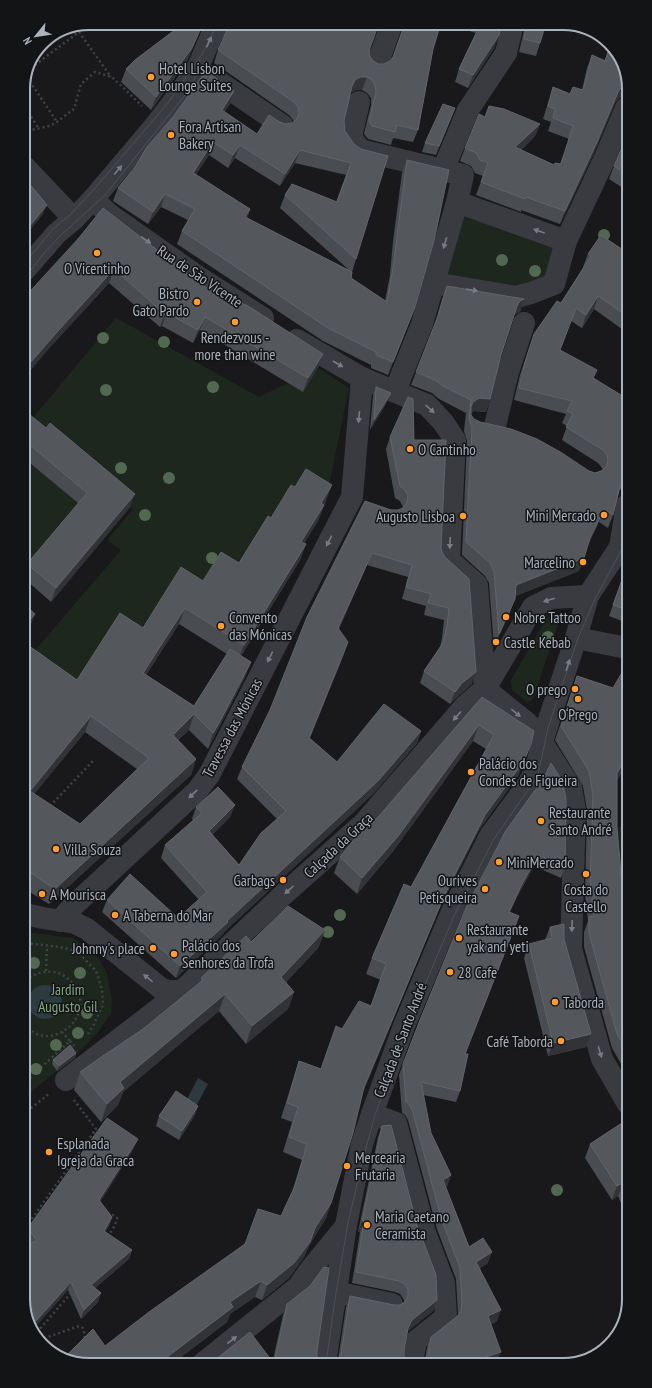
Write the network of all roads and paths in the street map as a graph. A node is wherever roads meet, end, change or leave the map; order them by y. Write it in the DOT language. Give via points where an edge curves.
graph roads {
  1 [pos="215,30"];
  2 [pos="390,30"];
  3 [pos="511,30"];
  4 [pos="35,65"];
  5 [pos="377,65"];
  6 [pos="198,67"];
  7 [pos="112,77"];
  8 [pos="30,82"];
  9 [pos="359,102"];
  10 [pos="143,106"];
  11 [pos="30,115"];
  12 [pos="622,117"];
  13 [pos="57,122"];
  14 [pos="282,125"];
  15 [pos="39,129"];
  16 [pos="30,131"];
  17 [pos="443,170"];
  18 [pos="30,172"];
  19 [pos="93,199"];
  20 [pos="456,202"];
  21 [pos="74,219"];
  22 [pos="566,241"];
  23 [pos="30,264"];
  24 [pos="434,283"];
  25 [pos="528,307"];
  26 [pos="362,378"];
  27 [pos="395,391"];
  28 [pos="494,426"];
  29 [pos="622,545"];
  30 [pos="588,596"];
  31 [pos="576,638"];
  32 [pos="622,647"];
  33 [pos="485,689"];
  34 [pos="542,741"];
  35 [pos="93,761"];
  36 [pos="45,811"];
  37 [pos="30,915"];
  38 [pos="60,921"];
  39 [pos="30,943"];
  40 [pos="47,945"];
  41 [pos="46,971"];
  42 [pos="30,978"];
  43 [pos="182,991"];
  44 [pos="30,1029"];
  45 [pos="62,1032"];
  46 [pos="85,1038"];
  47 [pos="30,1077"];
  48 [pos="62,1089"];
  49 [pos="622,1094"];
  50 [pos="30,1109"];
  51 [pos="372,1114"];
  52 [pos="106,1216"];
  53 [pos="30,1221"];
  54 [pos="346,1225"];
  55 [pos="108,1238"];
  56 [pos="72,1292"];
  57 [pos="335,1292"];
  58 [pos="392,1304"];
  59 [pos="39,1330"];
  60 [pos="45,1338"];
  61 [pos="82,1342"];
  62 [pos="209,1358"];
  63 [pos="326,1358"];
  64 [pos="413,1358"];
  6 -- 1 [label="street, one-way"];
  2 -- 5 [label="street"];
  3 -- 17 [label="street" via="506,53 468,110"];
  4 -- 7 [label="path" via="79,32"];
  6 -- 14 [label="street"];
  19 -- 6 [label="street, one-way" via="158,122"];
  7 -- 10 [label="path"];
  7 -- 13 [label="path" via="96,72 81,84 74,109"];
  8 -- 13 [label="path"];
  9 -- 17 [label="street" via="351,137 360,150"];
  11 -- 15 [label="path"];
  12 -- 22 [label="street"];
  13 -- 15 [label="path"];
  15 -- 16 [label="path"];
  17 -- 20 [label="street" via="463,175"];
  18 -- 21 [label="street"];
  19 -- 21 [label="street"];
  19 -- 26 [label="street, Rua de São Vicente, one-way" via="110,215 200,278"];
  22 -- 20 [label="street, one-way"];
  20 -- 24 [label="street, one-way"];
  21 -- 23 [label="street" via="57,233"];
  22 -- 25 [label="street" via="554,284"];
  24 -- 25 [label="street, one-way" via="516,297"];
  24 -- 27 [label="street" via="422,324"];
  25 -- 28 [label="street"];
  26 -- 27 [label="street, Rua de São Vicente"];
  26 -- 38 [label="street, Travessa das Mónicas, one-way" via="362,500 209,775 197,791"];
  27 -- 33 [label="street, Rua de São Vicente, one-way" via="426,405 443,422 455,440 449,560 477,585"];
  29 -- 30 [label="street, Calçada de Santo André"];
  30 -- 31 [label="street, Calçada de Santo André"];
  30 -- 33 [label="street, Calçada da Graça, one-way" via="551,598 533,607"];
  31 -- 32 [label="street"];
  34 -- 31 [label="street, Calçada de Santo André, one-way"];
  33 -- 34 [label="street, one-way" via="526,722"];
  33 -- 43 [label="street, Calçada da Graça, one-way" via="466,705 364,823 283,895"];
  34 -- 49 [label="street, one-way" via="571,788 575,810 571,949 602,1059"];
  34 -- 51 [label="street, Calçada de Santo André" via="534,775 490,836 451,914 404,1026"];
  35 -- 36 [label="path"];
  37 -- 38 [label="street"];
  43 -- 38 [label="street, one-way" via="163,990 87,929 75,923"];
  39 -- 40 [label="path"];
  40 -- 41 [label="path"];
  40 -- 46 [label="path" via="77,952 96,971 102,990 103,1005"];
  41 -- 42 [label="path" via="36,973"];
  41 -- 45 [label="path" via="67,977 79,995 77,1017 71,1026"];
  43 -- 48 [label="street, Calçada da Graça"];
  44 -- 45 [label="path" via="45,1036"];
  45 -- 47 [label="path" via="70,1041"];
  48 -- 50 [label="path"];
  48 -- 53 [label="path" via="96,1129"];
  51 -- 54 [label="street, Calçada de Santo André" via="362,1144"];
  51 -- 64 [label="street" via="396,1123 425,1233 444,1283 446,1317 416,1341"];
  52 -- 55 [label="path" via="113,1215 117,1218"];
  54 -- 57 [label="street, Calçada de Santo André"];
  62 -- 54 [label="street, one-way" via="298,1287"];
  56 -- 59 [label="path"];
  57 -- 58 [label="street"];
  57 -- 63 [label="street, Calçada de Santo André"];
  60 -- 61 [label="path" via="79,1326 83,1328 85,1336"];
}
